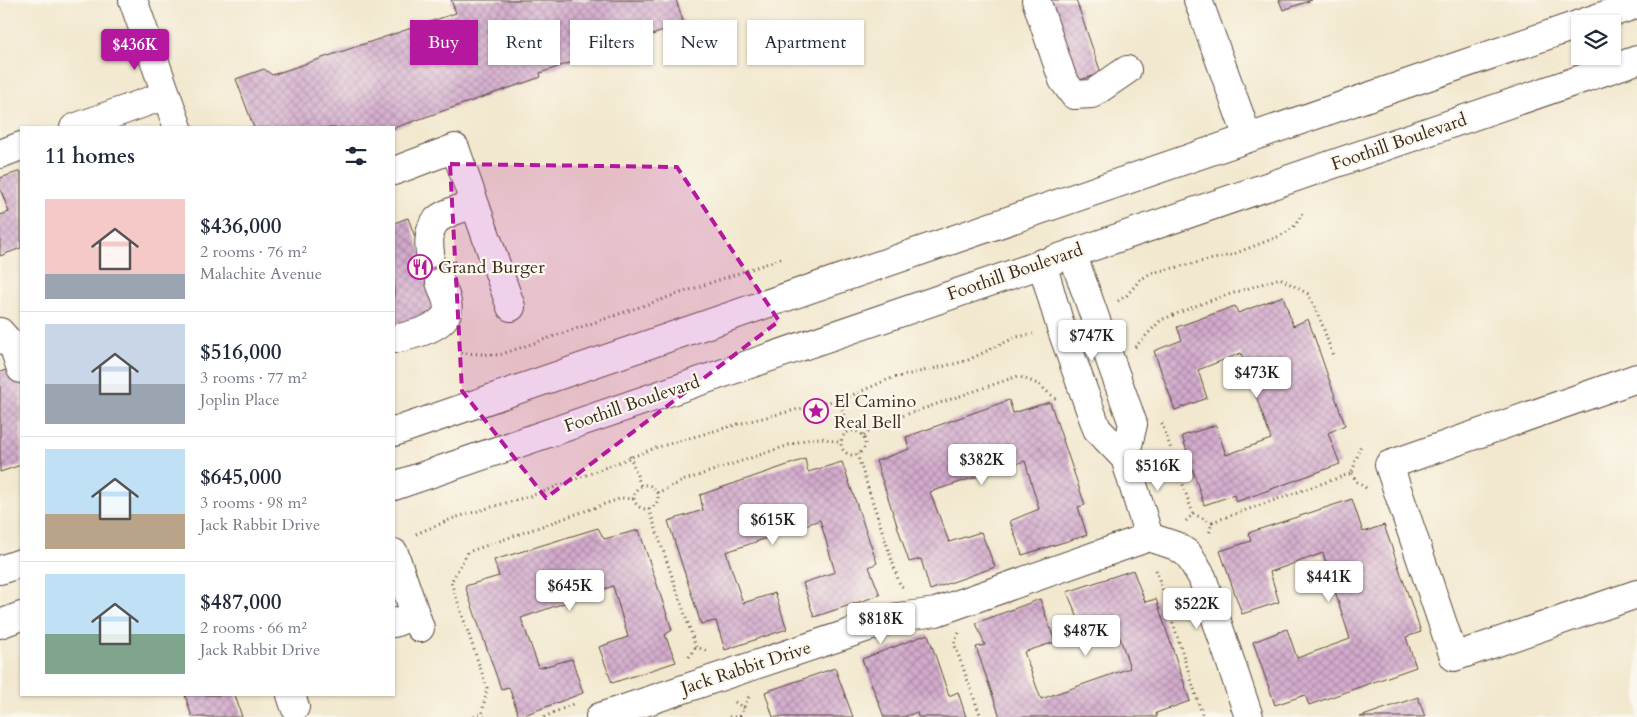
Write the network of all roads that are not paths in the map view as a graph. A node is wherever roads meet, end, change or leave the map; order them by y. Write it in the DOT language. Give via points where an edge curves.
graph roads {
  1 [pos="132,0"];
  2 [pos="1036,0"];
  3 [pos="1198,0"];
  4 [pos="1637,4"];
  5 [pos="1606,15"];
  6 [pos="1571,27"];
  7 [pos="1637,60"];
  8 [pos="1127,70"];
  9 [pos="166,95"];
  10 [pos="80,126"];
  11 [pos="177,126"];
  12 [pos="1248,138"];
  13 [pos="20,146"];
  14 [pos="0,154"];
  15 [pos="395,171"];
  16 [pos="474,204"];
  17 [pos="430,253"];
  18 [pos="1072,253"];
  19 [pos="1042,263"];
  20 [pos="440,282"];
  21 [pos="510,307"];
  22 [pos="0,332"];
  23 [pos="395,338"];
  24 [pos="20,366"];
  25 [pos="1116,376"];
  26 [pos="1637,378"];
  27 [pos="1082,387"];
  28 [pos="395,432"];
  29 [pos="1125,458"];
  30 [pos="395,486"];
  31 [pos="1149,537"];
  32 [pos="20,563"];
  33 [pos="0,570"];
  34 [pos="397,574"];
  35 [pos="1637,594"];
  36 [pos="20,616"];
  37 [pos="410,622"];
  38 [pos="0,624"];
  39 [pos="600,717"];
  40 [pos="1249,717"];
  1 -- 9 [label="main road"];
  2 -- 8 [label="main road" via="1063,80 1074,95 1092,94"];
  3 -- 12 [label="main road"];
  4 -- 5 [label="main road"];
  6 -- 12 [label="main road"];
  7 -- 18 [label="main road, Foothill Boulevard"];
  9 -- 10 [label="main road"];
  9 -- 11 [label="main road"];
  12 -- 28 [label="main road"];
  13 -- 14 [label="main road"];
  15 -- 16 [label="main road" via="455,148"];
  16 -- 17 [label="main road" via="447,214 431,226 428,237"];
  16 -- 21 [label="main road"];
  18 -- 19 [label="main road, Foothill Boulevard"];
  18 -- 25 [label="main road"];
  19 -- 27 [label="main road"];
  19 -- 30 [label="main road, Foothill Boulevard"];
  20 -- 23 [label="main road" via="448,312 443,319 435,326"];
  22 -- 24 [label="main road" via="14,348"];
  25 -- 27 [label="main road"];
  25 -- 29 [label="main road" via="1133,424"];
  26 -- 35 [label="main road" via="1389,465 1454,657"];
  27 -- 29 [label="main road" via="1097,428"];
  29 -- 31 [label="main road"];
  31 -- 39 [label="main road, Jack Rabbit Drive" via="936,612 898,618"];
  31 -- 40 [label="main road" via="1176,546 1188,554 1202,577"];
  32 -- 33 [label="main road"];
  34 -- 37 [label="main road"];
  36 -- 38 [label="main road"];
}
